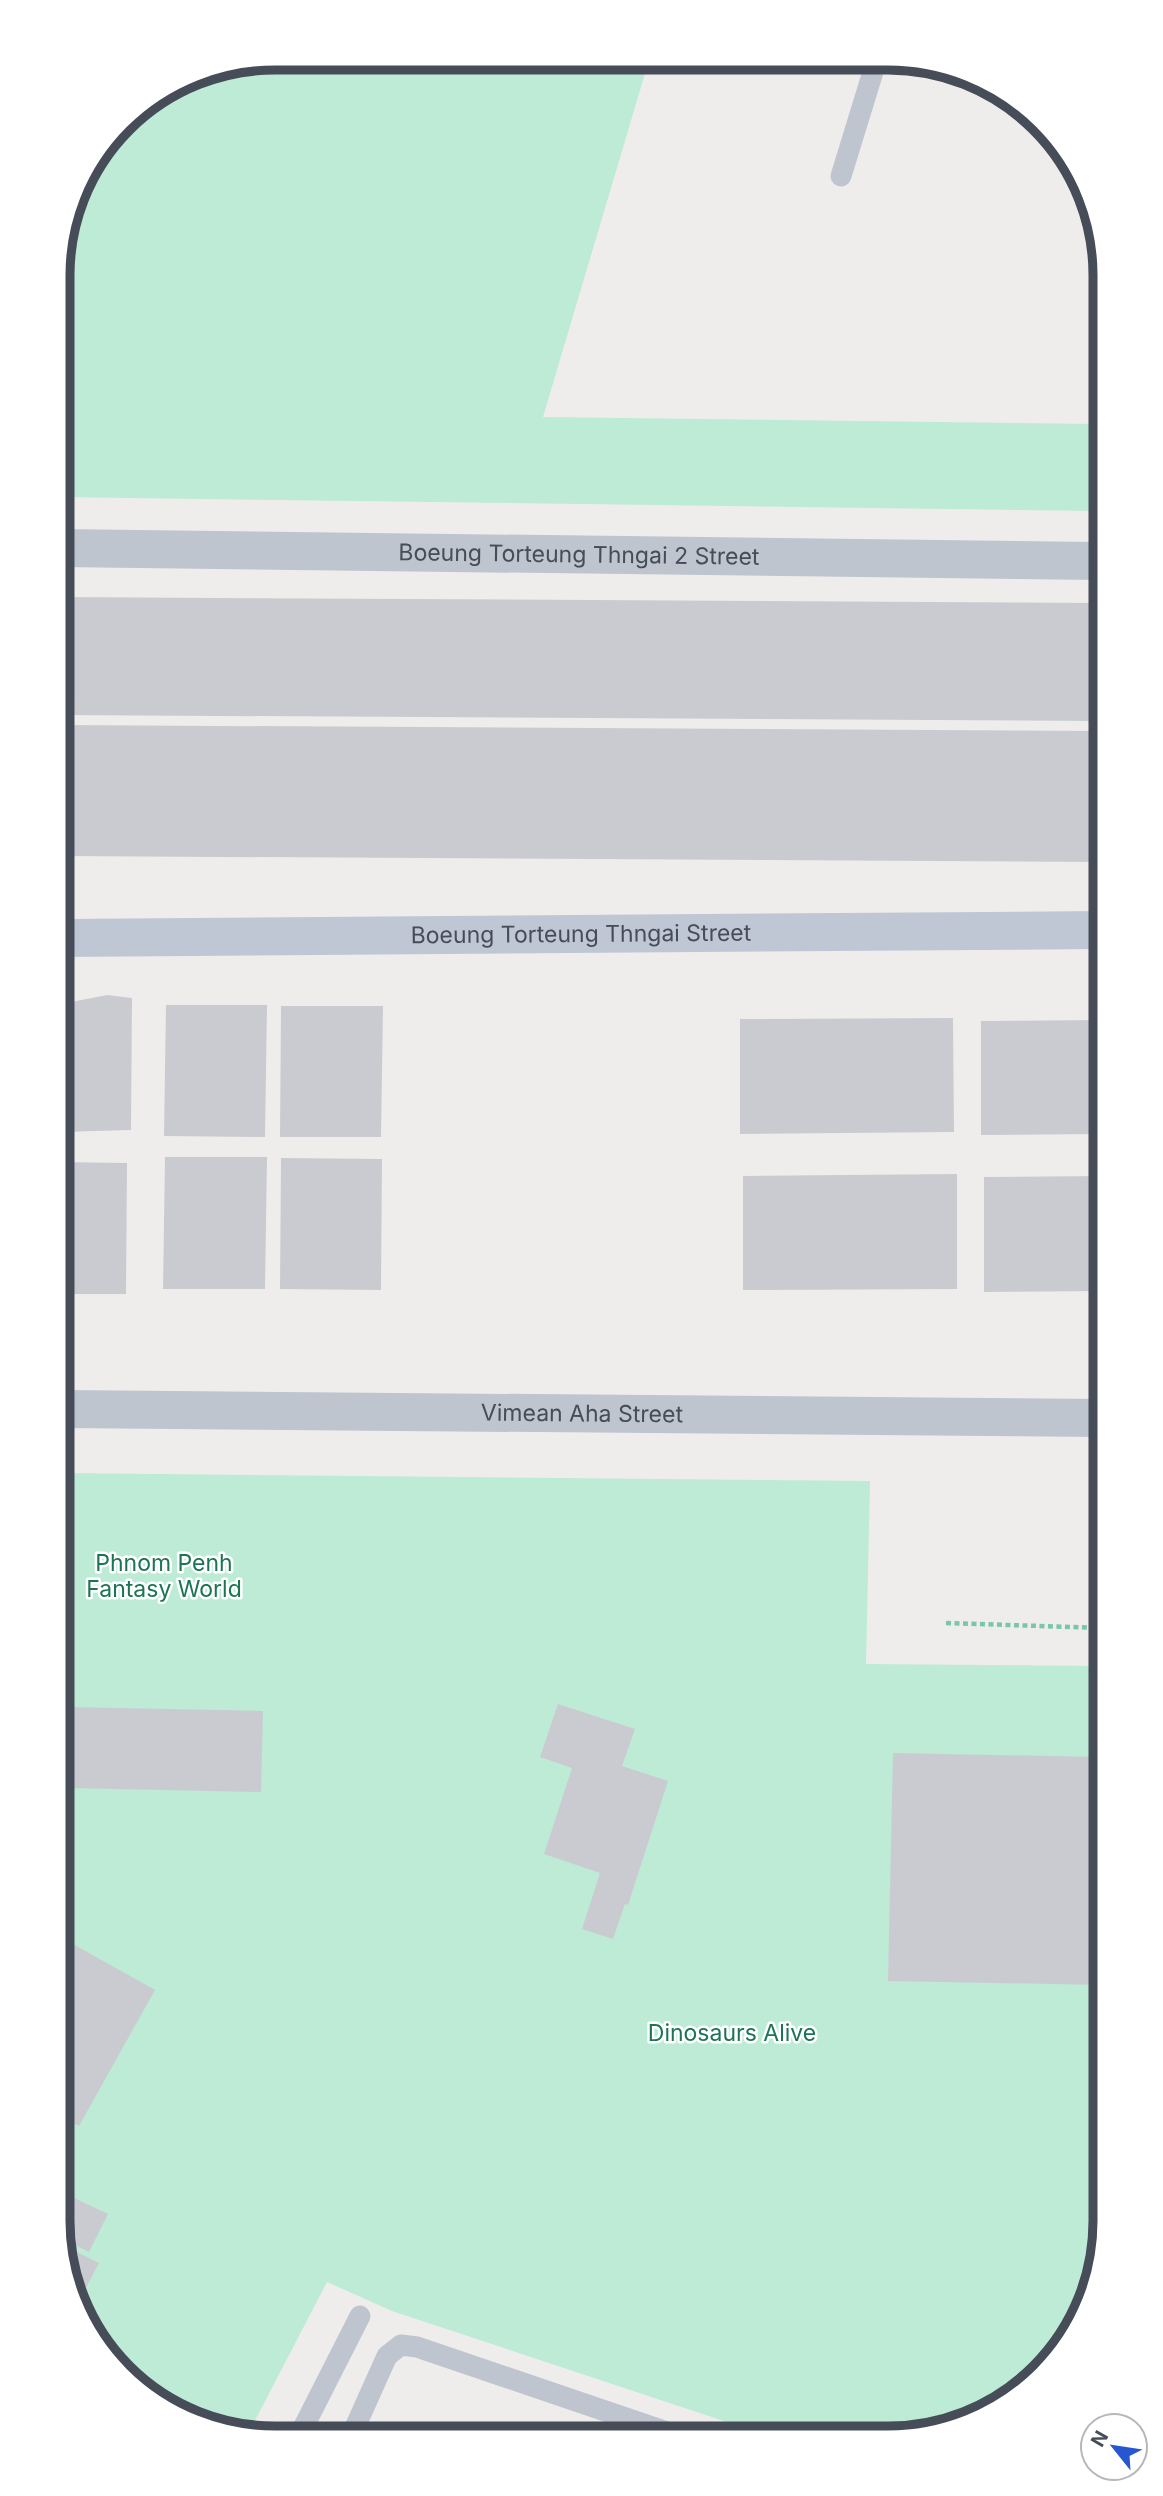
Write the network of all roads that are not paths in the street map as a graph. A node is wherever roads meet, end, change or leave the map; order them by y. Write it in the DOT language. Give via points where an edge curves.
graph roads {
  1 [pos="873,70"];
  2 [pos="841,176"];
  3 [pos="70,548"];
  4 [pos="1093,561"];
  5 [pos="1093,930"];
  6 [pos="70,938"];
  7 [pos="70,1409"];
  8 [pos="1093,1418"];
  9 [pos="359,2316"];
  10 [pos="304,2426"];
  11 [pos="356,2426"];
  12 [pos="649,2426"];
  1 -- 2 [label="lane"];
  3 -- 4 [label="street, Boeung Torteung Thngai 2 Street"];
  5 -- 6 [label="street, Boeung Torteung Thngai Street"];
  7 -- 8 [label="street, Vimean Aha Street"];
  9 -- 10 [label="lane"];
  11 -- 12 [label="lane" via="387,2356 401,2345"];
}
